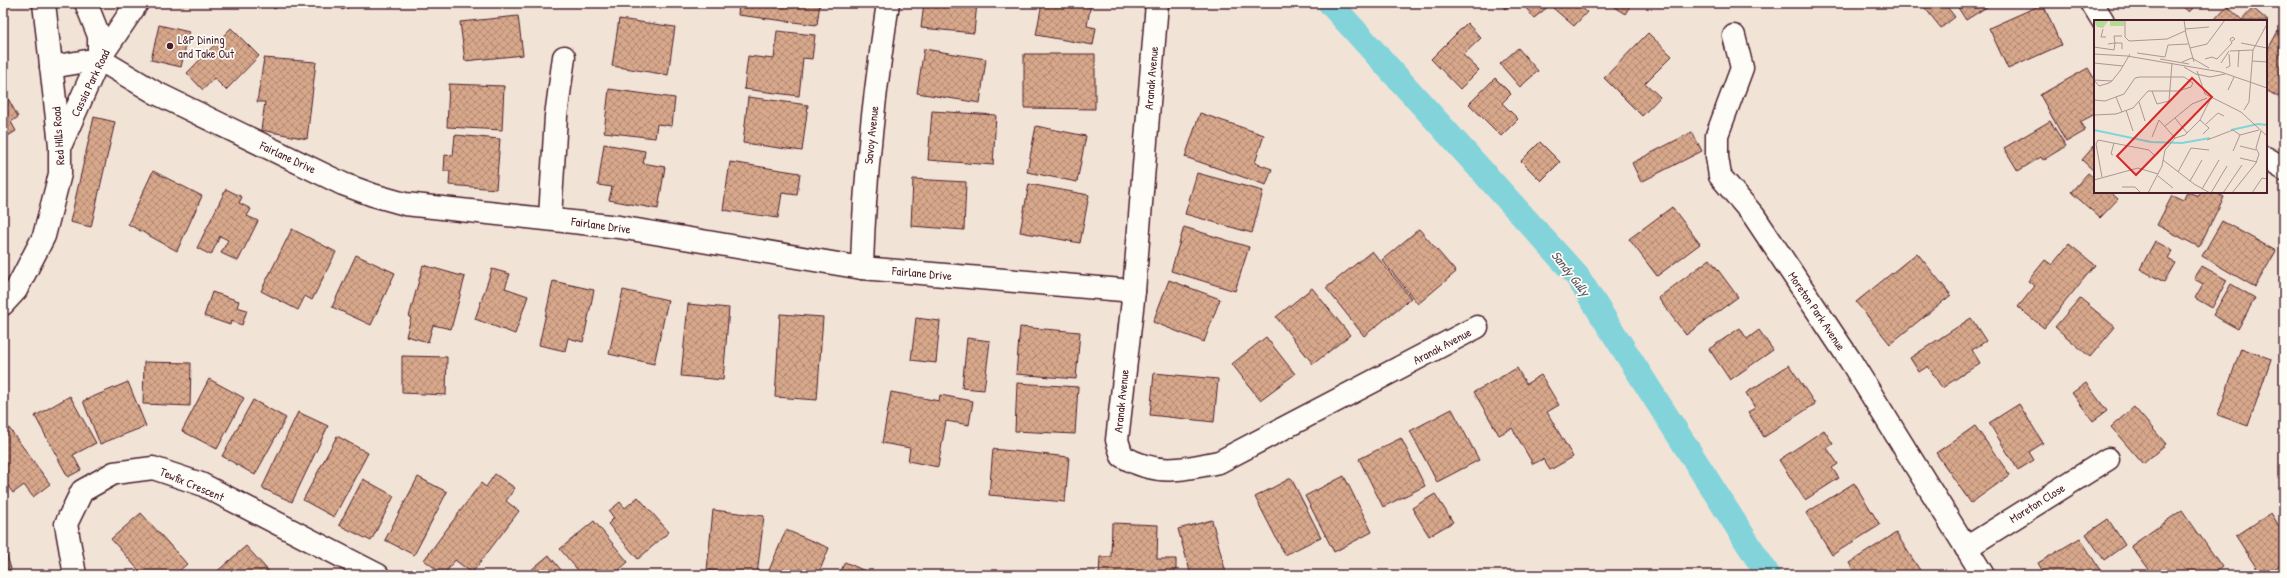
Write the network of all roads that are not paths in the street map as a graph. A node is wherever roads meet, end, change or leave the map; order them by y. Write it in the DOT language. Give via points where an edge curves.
graph roads {
  1 [pos="44,3"];
  2 [pos="86,3"];
  3 [pos="137,3"];
  4 [pos="888,3"];
  5 [pos="1157,3"];
  6 [pos="2092,3"];
  7 [pos="2102,20"];
  8 [pos="1734,36"];
  9 [pos="564,57"];
  10 [pos="99,59"];
  11 [pos="51,68"];
  12 [pos="60,144"];
  13 [pos="2267,159"];
  14 [pos="2284,169"];
  15 [pos="550,218"];
  16 [pos="862,268"];
  17 [pos="1134,291"];
  18 [pos="3,304"];
  19 [pos="1477,328"];
  20 [pos="2108,459"];
  21 [pos="1966,548"];
  22 [pos="75,575"];
  23 [pos="378,575"];
  24 [pos="1983,575"];
  1 -- 11 [label="street, Red Hills Road"];
  2 -- 10 [label="street" via="99,36"];
  3 -- 10 [label="street, Cassia Park Road"];
  4 -- 16 [label="street, Savoy Avenue" via="877,77 863,210"];
  5 -- 17 [label="street, Aranak Avenue"];
  6 -- 7 [label="street"];
  8 -- 21 [label="street, Moreton Park Avenue" via="1742,68 1717,135 1720,176 1754,216 1850,360"];
  9 -- 15 [label="street" via="556,116"];
  10 -- 11 [label="street"];
  10 -- 12 [label="street, Cassia Park Road"];
  10 -- 15 [label="street, Fairlane Drive" via="156,93 344,184 373,195 405,204"];
  11 -- 12 [label="street, Red Hills Road"];
  12 -- 18 [label="street, Red Hills Road" via="60,174 44,236 16,290"];
  13 -- 14 [label="street"];
  15 -- 16 [label="street, Fairlane Drive" via="619,227"];
  16 -- 17 [label="street, Fairlane Drive"];
  17 -- 19 [label="street, Aranak Avenue" via="1117,440 1122,456 1139,466 1155,470 1188,469 1219,462"];
  20 -- 21 [label="street, Moreton Close"];
  21 -- 24 [label="street, Moreton Park Avenue"];
  22 -- 23 [label="street, Tewfix Crescent" via="66,524 82,491 114,473 153,468 201,484"];
}
